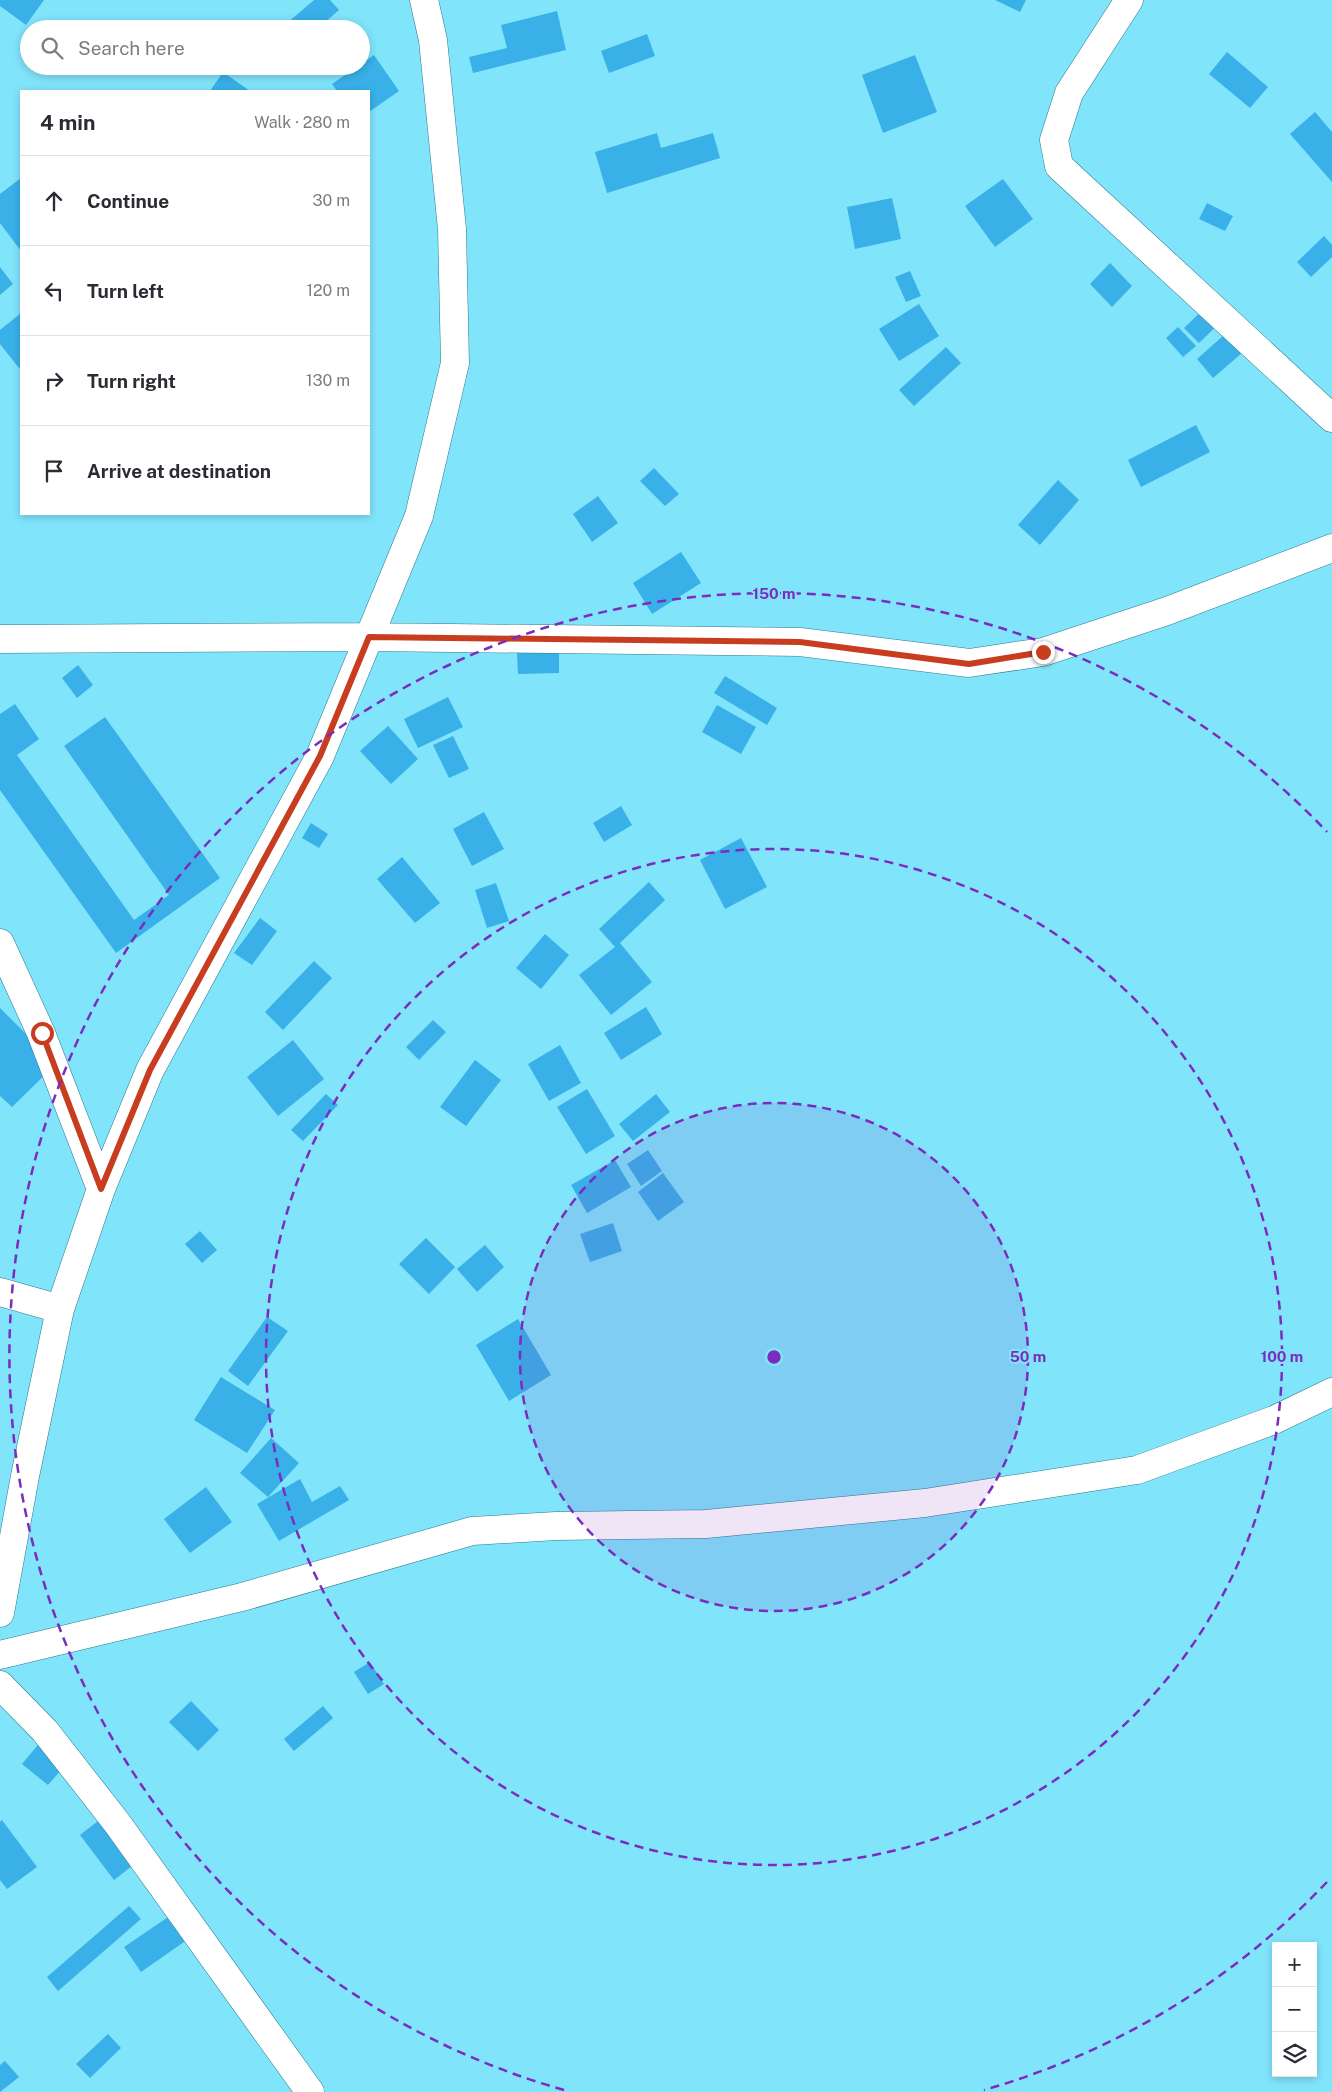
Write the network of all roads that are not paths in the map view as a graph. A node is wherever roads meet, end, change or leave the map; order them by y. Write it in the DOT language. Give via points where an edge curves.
graph roads {
  1 [pos="424,0"];
  2 [pos="1129,0"];
  3 [pos="1332,418"];
  4 [pos="1332,548"];
  5 [pos="369,637"];
  6 [pos="0,639"];
  7 [pos="0,943"];
  8 [pos="101,1189"];
  9 [pos="0,1292"];
  10 [pos="60,1309"];
  11 [pos="1332,1392"];
  12 [pos="0,1613"];
  13 [pos="0,1655"];
  14 [pos="0,1685"];
  15 [pos="310,2092"];
  1 -- 5 [label="street" via="433,40 452,229 455,363 419,516"];
  2 -- 3 [label="street" via="1068,93 1054,140 1059,166"];
  4 -- 5 [label="street" via="1167,611 1043,652 969,664 800,642"];
  5 -- 6 [label="street"];
  5 -- 8 [label="street" via="320,756 150,1070"];
  7 -- 8 [label="street" via="42,1033"];
  8 -- 10 [label="street"];
  9 -- 10 [label="street"];
  10 -- 12 [label="street"];
  11 -- 13 [label="street" via="1274,1420 1137,1470 925,1503 706,1524 472,1531 242,1597"];
  14 -- 15 [label="street" via="45,1731 116,1823"];
}
